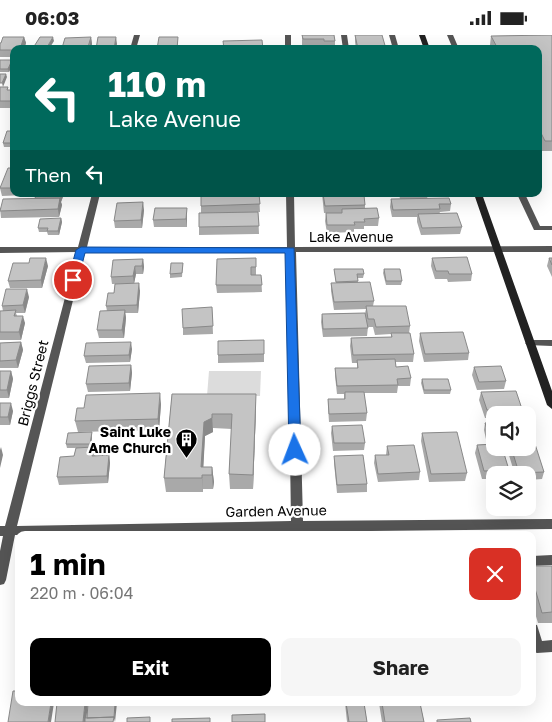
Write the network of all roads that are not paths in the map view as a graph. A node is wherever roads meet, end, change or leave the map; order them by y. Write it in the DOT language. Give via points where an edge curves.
graph roads {
  1 [pos="95,197"];
  2 [pos="290,197"];
  3 [pos="479,197"];
  4 [pos="522,197"];
  5 [pos="552,228"];
  6 [pos="552,249"];
  7 [pos="0,250"];
  8 [pos="81,250"];
  9 [pos="290,251"];
  10 [pos="498,251"];
  11 [pos="530,343"];
  12 [pos="552,343"];
  13 [pos="552,405"];
  14 [pos="552,525"];
  15 [pos="297,526"];
  16 [pos="5,531"];
  17 [pos="552,560"];
  18 [pos="536,561"];
  19 [pos="0,580"];
  20 [pos="536,643"];
  21 [pos="552,646"];
  1 -- 8 [label="street, Briggs Street"];
  2 -- 9 [label="street"];
  3 -- 10 [label="street"];
  4 -- 5 [label="street" via="536,228"];
  6 -- 10 [label="street, Lake Avenue"];
  7 -- 8 [label="street, Lake Avenue"];
  8 -- 9 [label="street, Lake Avenue"];
  8 -- 16 [label="street, Briggs Street"];
  9 -- 10 [label="street, Lake Avenue"];
  9 -- 15 [label="street"];
  10 -- 11 [label="street"];
  11 -- 12 [label="street"];
  11 -- 13 [label="street"];
  14 -- 15 [label="street, Garden Avenue"];
  15 -- 16 [label="street, Garden Avenue"];
  16 -- 19 [label="street, Briggs Street"];
  17 -- 18 [label="street"];
  20 -- 21 [label="street" via="537,647"];
}
